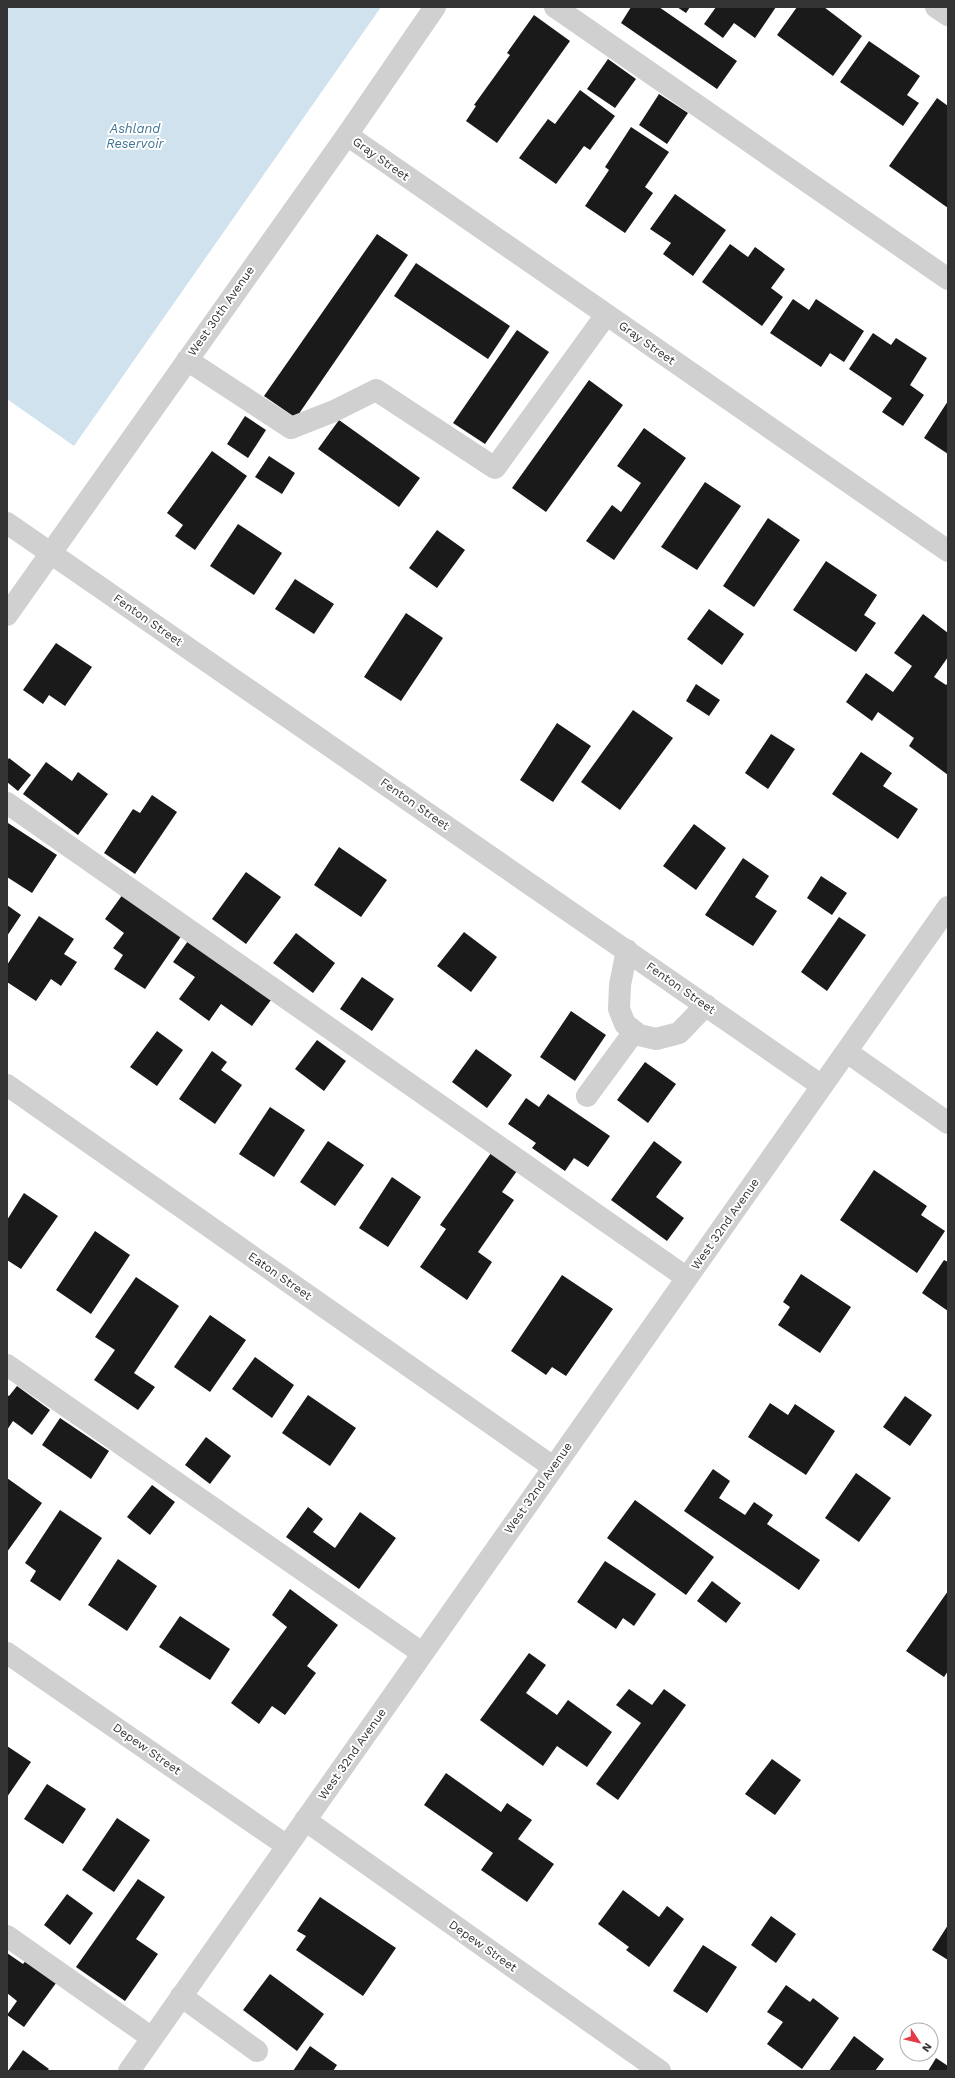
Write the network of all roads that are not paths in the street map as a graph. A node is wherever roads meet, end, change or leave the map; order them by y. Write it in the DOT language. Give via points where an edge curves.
graph roads {
  1 [pos="435,7"];
  2 [pos="555,7"];
  3 [pos="936,7"];
  4 [pos="948,15"];
  5 [pos="347,135"];
  6 [pos="948,279"];
  7 [pos="606,315"];
  8 [pos="187,360"];
  9 [pos="7,523"];
  10 [pos="948,551"];
  11 [pos="49,552"];
  12 [pos="7,615"];
  13 [pos="7,802"];
  14 [pos="948,907"];
  15 [pos="627,950"];
  16 [pos="706,1005"];
  17 [pos="634,1032"];
  18 [pos="847,1052"];
  19 [pos="7,1085"];
  20 [pos="822,1086"];
  21 [pos="587,1096"];
  22 [pos="948,1123"];
  23 [pos="687,1278"];
  24 [pos="7,1365"];
  25 [pos="553,1467"];
  26 [pos="7,1653"];
  27 [pos="422,1653"];
  28 [pos="305,1820"];
  29 [pos="287,1846"];
  30 [pos="7,1936"];
  31 [pos="181,1996"];
  32 [pos="152,2038"];
  33 [pos="257,2051"];
  34 [pos="129,2071"];
  35 [pos="660,2071"];
  1 -- 5 [label="street, West 30th Avenue"];
  2 -- 6 [label="street"];
  3 -- 4 [label="street"];
  5 -- 7 [label="street, Gray Street"];
  5 -- 8 [label="street, West 30th Avenue"];
  7 -- 8 [label="street" via="495,468 376,390 334,411 291,428"];
  7 -- 10 [label="street, Gray Street"];
  8 -- 11 [label="street, West 30th Avenue"];
  9 -- 11 [label="street, Fenton Street"];
  11 -- 12 [label="street, West 30th Avenue"];
  11 -- 15 [label="street, Fenton Street"];
  13 -- 23 [label="street"];
  14 -- 18 [label="street, West 32nd Avenue"];
  15 -- 16 [label="street, Fenton Street"];
  15 -- 17 [label="street" via="620,985 619,1009 625,1024"];
  16 -- 17 [label="street" via="679,1033 656,1039"];
  16 -- 20 [label="street, Fenton Street"];
  17 -- 21 [label="street"];
  18 -- 20 [label="street, West 32nd Avenue"];
  18 -- 22 [label="street"];
  19 -- 25 [label="street, Eaton Street"];
  20 -- 23 [label="street, West 32nd Avenue"];
  23 -- 25 [label="street, West 32nd Avenue"];
  24 -- 27 [label="street"];
  25 -- 27 [label="street, West 32nd Avenue"];
  26 -- 29 [label="street, Depew Street"];
  27 -- 28 [label="street, West 32nd Avenue"];
  28 -- 29 [label="street, West 32nd Avenue"];
  28 -- 35 [label="street, Depew Street"];
  29 -- 31 [label="street, West 32nd Avenue"];
  30 -- 32 [label="street"];
  31 -- 32 [label="street, West 32nd Avenue"];
  31 -- 33 [label="street"];
  32 -- 34 [label="street, West 32nd Avenue"];
}
